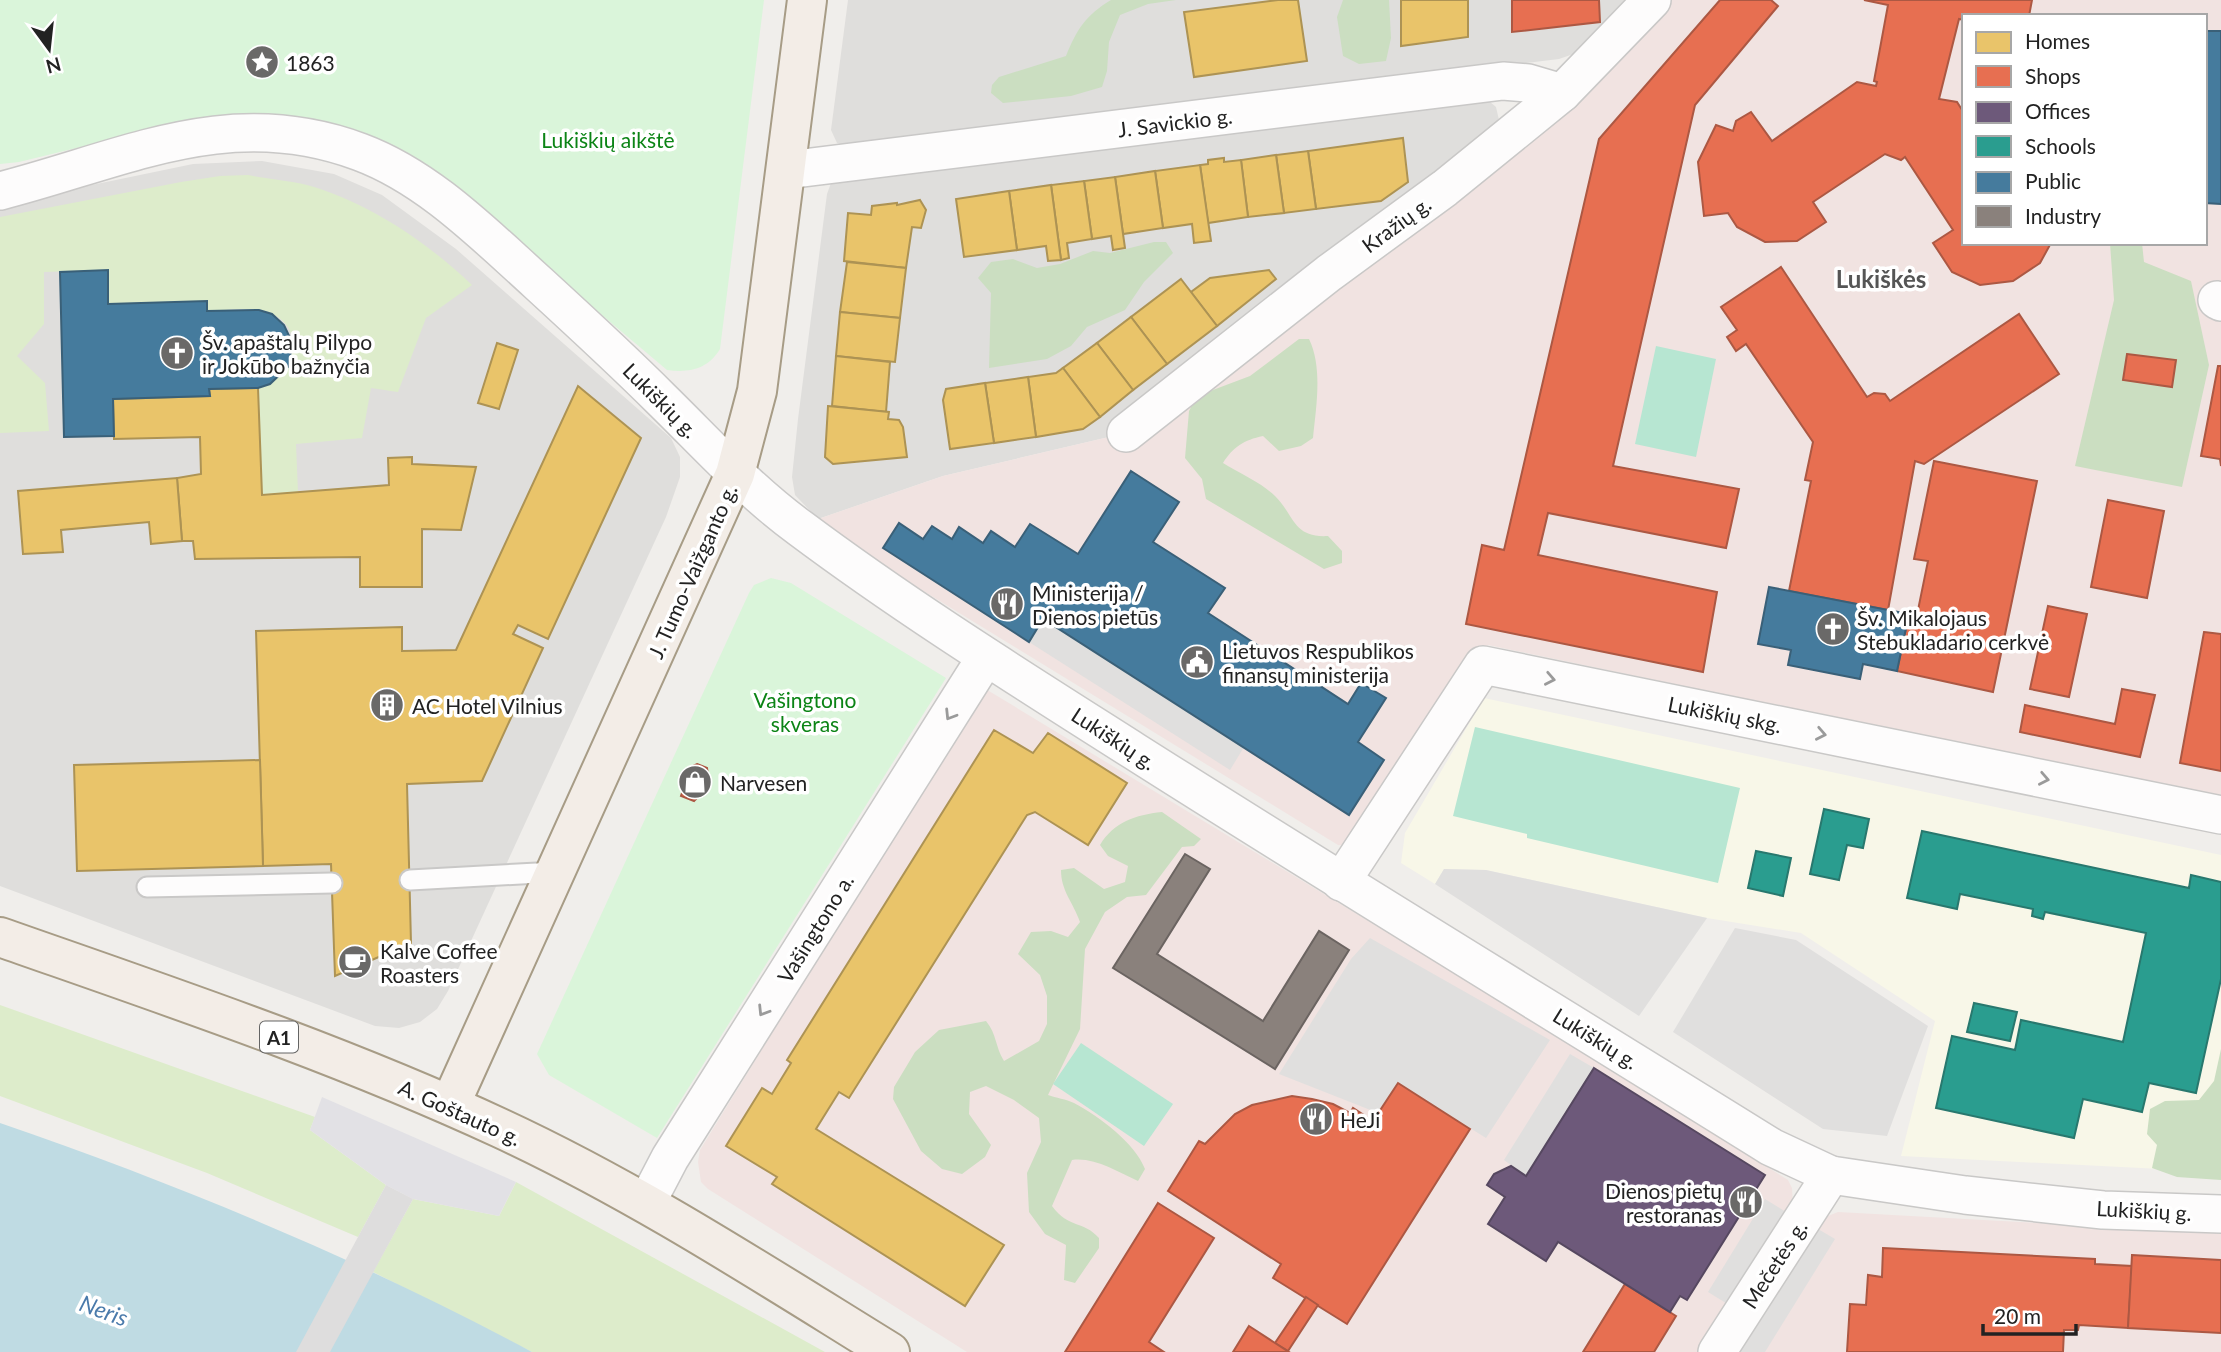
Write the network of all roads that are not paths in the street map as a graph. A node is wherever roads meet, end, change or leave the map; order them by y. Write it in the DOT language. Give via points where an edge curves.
graph roads {
  1 [pos="807,0"];
  2 [pos="1652,0"];
  3 [pos="1562,93"];
  4 [pos="93,162"];
  5 [pos="787,170"];
  6 [pos="0,172"];
  7 [pos="0,191"];
  8 [pos="1126,433"];
  9 [pos="735,474"];
  10 [pos="986,657"];
  11 [pos="2221,815"];
  12 [pos="556,872"];
  13 [pos="410,880"];
  14 [pos="1341,882"];
  15 [pos="332,883"];
  16 [pos="147,887"];
  17 [pos="0,937"];
  18 [pos="450,1105"];
  19 [pos="1831,1175"];
  20 [pos="647,1202"];
  21 [pos="2221,1214"];
  22 [pos="890,1352"];
  23 [pos="1717,1352"];
  1 -- 5 [label="main road, J. Tumo-Vaižganto g."];
  2 -- 3 [label="street, Kražių g."];
  3 -- 5 [label="street, J. Savickio g." via="1503,81"];
  3 -- 8 [label="street, Kražių g."];
  4 -- 6 [label="street, Lukiškių g."];
  4 -- 7 [label="street, Lukiškių g."];
  4 -- 9 [label="street, Lukiškių g." via="201,135 254,132 353,149 386,163 420,183 493,242"];
  5 -- 9 [label="main road, J. Tumo-Vaižganto g." via="757,391"];
  9 -- 10 [label="street, Lukiškių g." via="797,526"];
  9 -- 12 [label="main road, J. Tumo-Vaižganto g."];
  10 -- 14 [label="street, Lukiškių g."];
  10 -- 20 [label="street, Vašingtono a., one-way" via="670,1158"];
  14 -- 11 [label="street, Lukiškių skg., one-way" via="1483,665"];
  12 -- 13 [label="lane"];
  12 -- 18 [label="main road, J. Tumo-Vaižganto g."];
  14 -- 19 [label="street, Lukiškių g." via="1771,1147"];
  15 -- 16 [label="lane"];
  17 -- 18 [label="main road, A. Goštauto g. / A1" via="242,1023"];
  18 -- 20 [label="main road, A. Goštauto g. / A1"];
  19 -- 21 [label="street, Lukiškių g." via="2103,1210"];
  19 -- 23 [label="street, Mečetės g."];
  20 -- 22 [label="main road, A. Goštauto g. / A1"];
}
